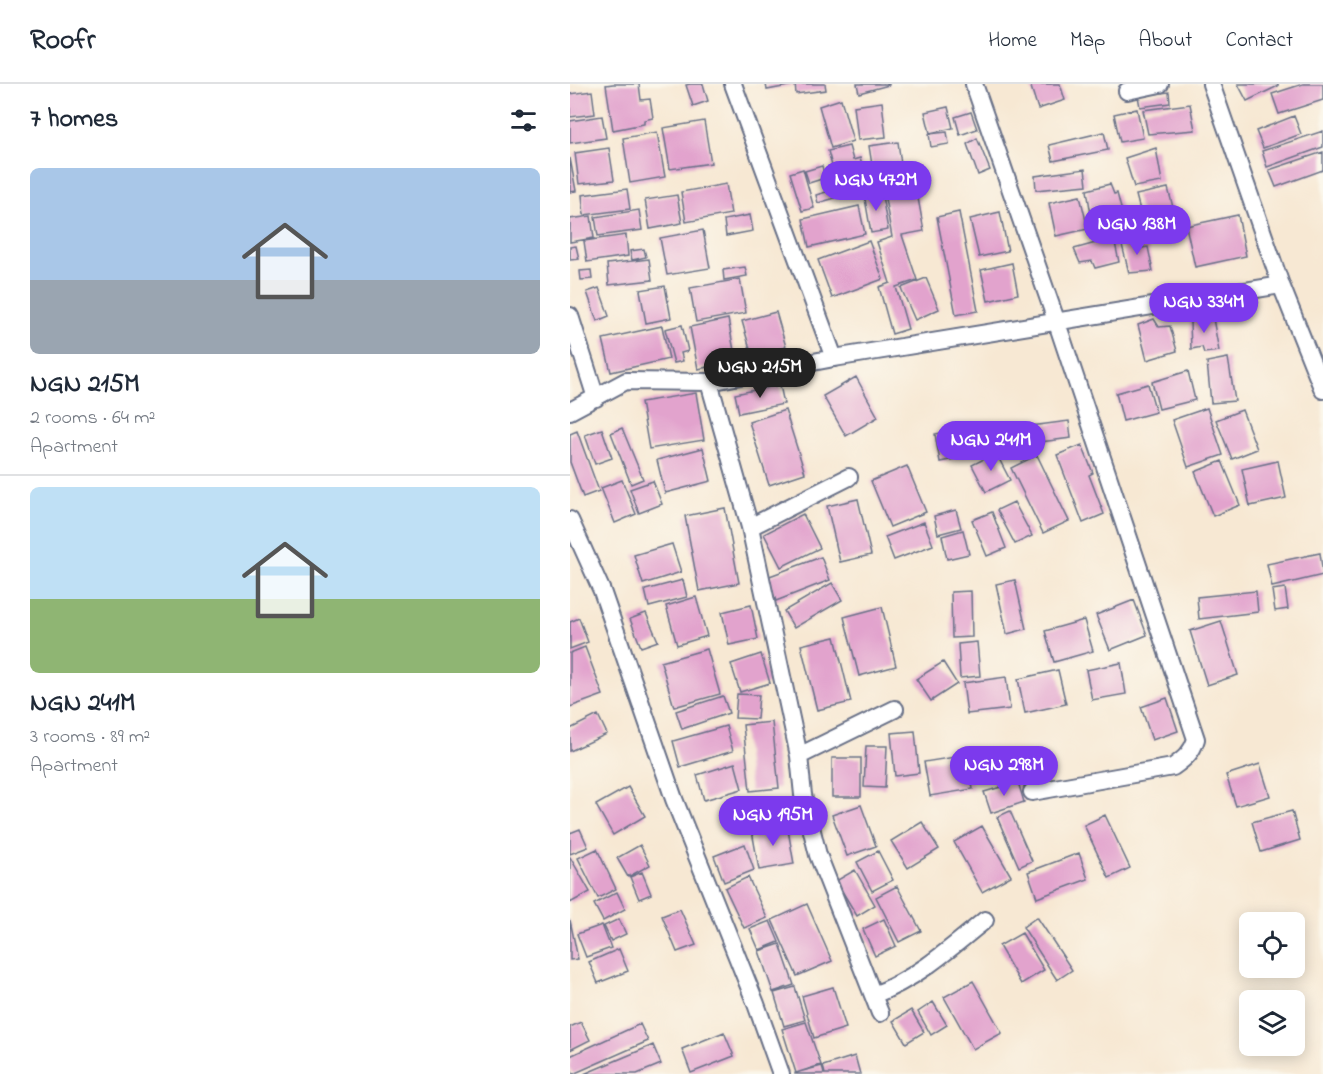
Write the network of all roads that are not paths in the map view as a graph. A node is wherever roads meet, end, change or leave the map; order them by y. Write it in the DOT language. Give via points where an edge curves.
graph roads {
  1 [pos="733,84"];
  2 [pos="974,84"];
  3 [pos="1160,84"];
  4 [pos="1211,84"];
  5 [pos="1127,91"];
  6 [pos="1281,285"];
  7 [pos="570,316"];
  8 [pos="1056,320"];
  9 [pos="834,358"];
  10 [pos="709,382"];
  11 [pos="1323,390"];
  12 [pos="597,398"];
  13 [pos="570,411"];
  14 [pos="849,477"];
  15 [pos="570,520"];
  16 [pos="750,527"];
  17 [pos="895,709"];
  18 [pos="799,756"];
  19 [pos="1032,792"];
  20 [pos="985,920"];
  21 [pos="873,995"];
  22 [pos="880,1013"];
  23 [pos="780,1074"];
  1 -- 9 [label="street"];
  2 -- 8 [label="street"];
  3 -- 5 [label="street"];
  4 -- 6 [label="street"];
  6 -- 8 [label="street"];
  6 -- 11 [label="street"];
  7 -- 12 [label="street"];
  8 -- 9 [label="street"];
  8 -- 19 [label="street" via="1196,739 1186,758 1173,767"];
  9 -- 10 [label="street"];
  10 -- 12 [label="street" via="626,381"];
  10 -- 16 [label="street"];
  12 -- 13 [label="street"];
  14 -- 16 [label="street"];
  15 -- 23 [label="street" via="602,591 674,799"];
  16 -- 18 [label="street"];
  17 -- 18 [label="street"];
  18 -- 21 [label="street" via="803,795 818,855"];
  20 -- 21 [label="street" via="905,980"];
  21 -- 22 [label="street"];
}
